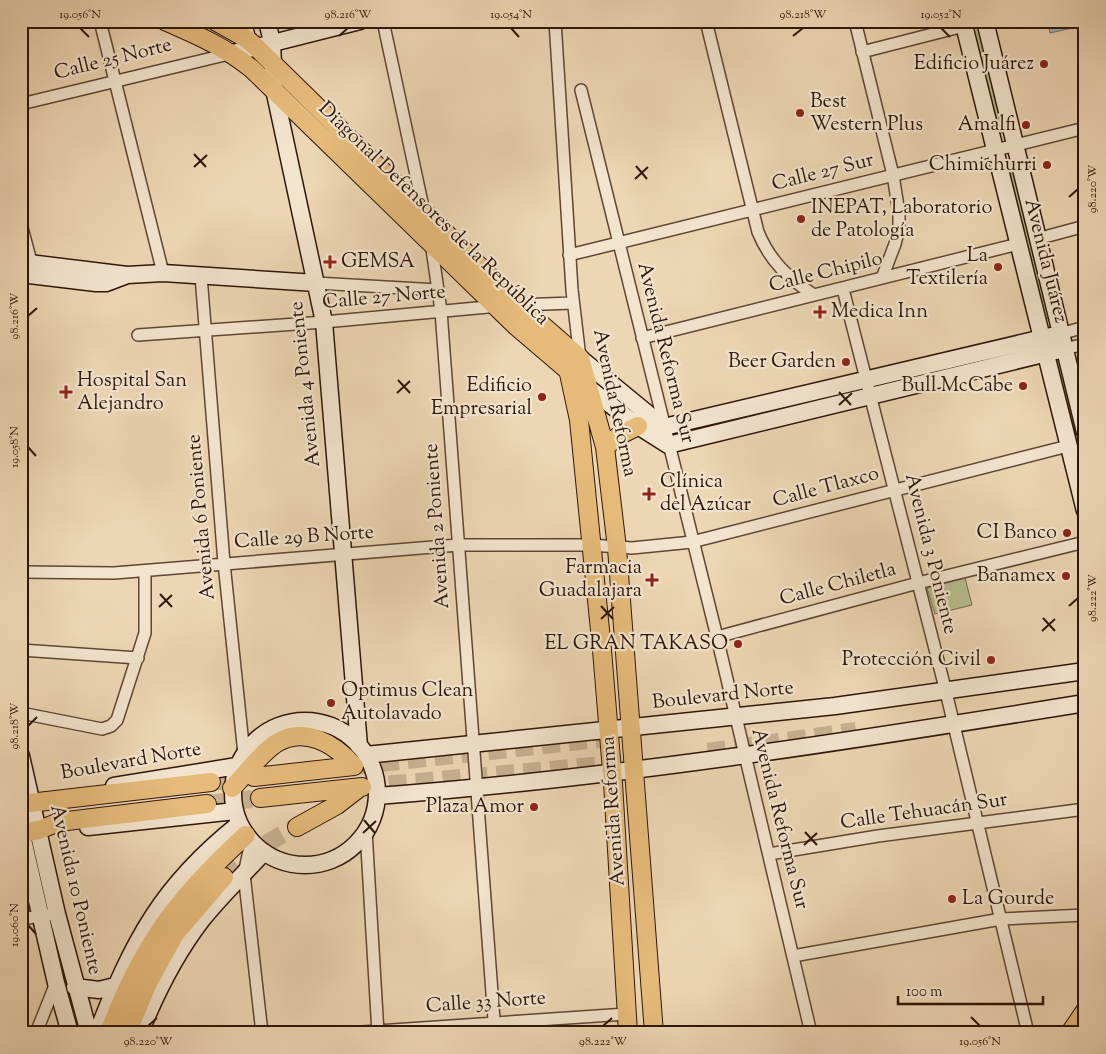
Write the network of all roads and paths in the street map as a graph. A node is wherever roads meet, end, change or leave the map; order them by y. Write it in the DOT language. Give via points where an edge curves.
graph roads {
  1 [pos="100,21"];
  2 [pos="165,21"];
  3 [pos="215,21"];
  4 [pos="243,21"];
  5 [pos="267,21"];
  6 [pos="360,21"];
  7 [pos="383,21"];
  8 [pos="555,21"];
  9 [pos="706,21"];
  10 [pos="855,21"];
  11 [pos="985,21"];
  12 [pos="964,24"];
  13 [pos="251,46"];
  14 [pos="862,52"];
  15 [pos="273,64"];
  16 [pos="115,82"];
  17 [pos="274,89"];
  18 [pos="581,90"];
  19 [pos="21,104"];
  20 [pos="1085,128"];
  21 [pos="1015,145"];
  22 [pos="995,150"];
  23 [pos="893,175"];
  24 [pos="753,210"];
  25 [pos="424,212"];
  26 [pos="21,224"];
  27 [pos="1085,226"];
  28 [pos="1037,239"];
  29 [pos="430,242"];
  30 [pos="618,243"];
  31 [pos="1018,244"];
  32 [pos="570,255"];
  33 [pos="27,269"];
  34 [pos="163,273"];
  35 [pos="201,276"];
  36 [pos="882,278"];
  37 [pos="316,283"];
  38 [pos="843,289"];
  39 [pos="438,290"];
  40 [pos="814,296"];
  41 [pos="573,303"];
  42 [pos="519,305"];
  43 [pos="496,306"];
  44 [pos="441,312"];
  45 [pos="324,322"];
  46 [pos="1085,327"];
  47 [pos="205,330"];
  48 [pos="138,334"];
  49 [pos="642,338"];
  50 [pos="1062,341"];
  51 [pos="1085,344"];
  52 [pos="564,346"];
  53 [pos="1044,346"];
  54 [pos="575,365"];
  55 [pos="869,388"];
  56 [pos="590,389"];
  57 [pos="638,426"];
  58 [pos="664,428"];
  59 [pos="1085,432"];
  60 [pos="668,445"];
  61 [pos="1068,446"];
  62 [pos="605,447"];
  63 [pos="894,489"];
  64 [pos="1085,511"];
  65 [pos="692,542"];
  66 [pos="1085,542"];
  67 [pos="458,546"];
  68 [pos="591,546"];
  69 [pos="618,548"];
  70 [pos="344,554"];
  71 [pos="224,563"];
  72 [pos="145,571"];
  73 [pos="21,572"];
  74 [pos="918,583"];
  75 [pos="717,637"];
  76 [pos="21,650"];
  77 [pos="138,658"];
  78 [pos="1085,671"];
  79 [pos="946,692"];
  80 [pos="1085,703"];
  81 [pos="21,713"];
  82 [pos="735,716"];
  83 [pos="954,724"];
  84 [pos="629,728"];
  85 [pos="609,730"];
  86 [pos="473,743"];
  87 [pos="744,755"];
  88 [pos="21,756"];
  89 [pos="359,756"];
  90 [pos="240,760"];
  91 [pos="633,770"];
  92 [pos="613,772"];
  93 [pos="254,776"];
  94 [pos="211,782"];
  95 [pos="232,788"];
  96 [pos="476,789"];
  97 [pos="366,790"];
  98 [pos="260,798"];
  99 [pos="27,803"];
  100 [pos="207,804"];
  101 [pos="1085,809"];
  102 [pos="978,824"];
  103 [pos="297,827"];
  104 [pos="366,831"];
  105 [pos="26,832"];
  106 [pos="247,833"];
  107 [pos="769,854"];
  108 [pos="244,874"];
  109 [pos="224,877"];
  110 [pos="57,914"];
  111 [pos="1085,915"];
  112 [pos="41,916"];
  113 [pos="21,919"];
  114 [pos="1002,919"];
  115 [pos="793,956"];
  116 [pos="56,983"];
  117 [pos="115,986"];
  118 [pos="75,987"];
  119 [pos="1085,1011"];
  120 [pos="626,1014"];
  121 [pos="495,1027"];
  122 [pos="378,1031"];
  123 [pos="36,1033"];
  124 [pos="70,1033"];
  125 [pos="89,1033"];
  126 [pos="97,1033"];
  127 [pos="109,1033"];
  128 [pos="127,1033"];
  129 [pos="140,1033"];
  130 [pos="262,1033"];
  131 [pos="348,1033"];
  132 [pos="628,1033"];
  133 [pos="654,1033"];
  134 [pos="811,1033"];
  135 [pos="1028,1033"];
  136 [pos="1070,1033"];
  1 -- 16 [label="street"];
  2 -- 13 [label="main road, Diagonal Defensores de la República" via="207,39"];
  3 -- 13 [label="main road, Diagonal Defensores de la República"];
  4 -- 13 [label="main road"];
  5 -- 13 [label="main road"];
  6 -- 13 [label="main road, Calle 25 Norte"];
  7 -- 25 [label="street, Avenida 2 Poniente"];
  8 -- 32 [label="street, Avenida Reforma"];
  9 -- 24 [label="street"];
  10 -- 14 [label="street"];
  11 -- 21 [label="main road, Avenida Juárez"];
  12 -- 14 [label="street"];
  12 -- 22 [label="main road, Avenida Juárez"];
  13 -- 15 [label="main road, Diagonal Defensores de la República"];
  13 -- 16 [label="street, Calle 25 Norte"];
  13 -- 17 [label="main road, Diagonal Defensores de la República" via="252,69"];
  14 -- 23 [label="street"];
  15 -- 17 [label="main road, Avenida 4 Poniente"];
  15 -- 25 [label="main road, Diagonal Defensores de la República"];
  16 -- 19 [label="street, Calle 25 Norte"];
  16 -- 34 [label="street"];
  17 -- 29 [label="main road, Diagonal Defensores de la República"];
  17 -- 37 [label="main road, Avenida 4 Poniente"];
  18 -- 30 [label="street, Avenida Reforma Sur"];
  20 -- 21 [label="street, Calle 27 Sur"];
  21 -- 22 [label="street, Calle 27 Sur"];
  21 -- 28 [label="main road, Avenida Juárez"];
  22 -- 23 [label="street, Calle 27 Sur"];
  22 -- 31 [label="main road, Avenida Juárez"];
  23 -- 24 [label="street, Calle 27 Sur"];
  23 -- 36 [label="street" via="899,228"];
  24 -- 30 [label="street, Calle 27 Sur"];
  24 -- 40 [label="street" via="765,249 775,264"];
  25 -- 29 [label="street, Avenida 2 Poniente"];
  25 -- 42 [label="main road, Diagonal Defensores de la República"];
  26 -- 33 [label="street"];
  27 -- 28 [label="street"];
  28 -- 50 [label="main road, Avenida Juárez"];
  29 -- 39 [label="street, Avenida 2 Poniente"];
  29 -- 43 [label="main road, Diagonal Defensores de la República"];
  30 -- 32 [label="street, Calle 27 Sur"];
  30 -- 49 [label="street, Avenida Reforma Sur"];
  31 -- 36 [label="street, Calle Chipilo"];
  31 -- 53 [label="main road, Avenida Juárez"];
  32 -- 41 [label="street, Avenida Reforma"];
  33 -- 34 [label="main road" via="96,283 127,275"];
  34 -- 35 [label="main road"];
  35 -- 37 [label="main road"];
  35 -- 47 [label="street, Avenida 6 Poniente"];
  36 -- 38 [label="street, Calle Chipilo"];
  37 -- 39 [label="street"];
  37 -- 45 [label="main road, Avenida 4 Poniente"];
  38 -- 40 [label="street, Calle Chipilo"];
  38 -- 55 [label="street, Avenida 3 Poniente"];
  39 -- 44 [label="street, Avenida 2 Poniente"];
  40 -- 49 [label="street, Calle Chipilo"];
  41 -- 42 [label="street, Calle 27 Norte"];
  41 -- 54 [label="street, Avenida Reforma"];
  42 -- 43 [label="street, Calle 27 Norte"];
  42 -- 52 [label="main road, Diagonal Defensores de la República"];
  43 -- 44 [label="street, Calle 27 Norte"];
  43 -- 54 [label="main road, Diagonal Defensores de la República"];
  44 -- 45 [label="street, Calle 27 Norte"];
  44 -- 67 [label="street, Avenida 2 Poniente"];
  45 -- 47 [label="street, Calle 27 Norte"];
  45 -- 70 [label="main road, Avenida 4 Poniente"];
  46 -- 50 [label="street"];
  47 -- 48 [label="street, Calle 27 Norte"];
  47 -- 71 [label="street, Avenida 6 Poniente"];
  49 -- 58 [label="street, Avenida Reforma Sur"];
  50 -- 51 [label="street"];
  50 -- 53 [label="main road"];
  50 -- 59 [label="main road, Avenida Juárez"];
  52 -- 54 [label="main road, Avenida Reforma"];
  53 -- 55 [label="main road"];
  53 -- 61 [label="main road, Avenida Juárez"];
  54 -- 56 [label="main road, Diagonal Defensores de la República"];
  54 -- 58 [label="main road, Diagonal Defensores de la República"];
  54 -- 68 [label="main road, Avenida Reforma"];
  55 -- 58 [label="main road"];
  55 -- 60 [label="main road"];
  55 -- 63 [label="street, Avenida 3 Poniente"];
  56 -- 57 [label="main road, Diagonal Defensores de la República"];
  56 -- 62 [label="main road, Avenida Reforma"];
  57 -- 60 [label="main road, Diagonal Defensores de la República"];
  57 -- 62 [label="main road" via="620,434"];
  58 -- 60 [label="street, Avenida Reforma Sur"];
  60 -- 65 [label="street, Avenida Reforma Sur"];
  61 -- 63 [label="street, Calle Tlaxco"];
  61 -- 64 [label="main road, Avenida Juárez"];
  62 -- 69 [label="main road, Avenida Reforma"];
  63 -- 65 [label="street, Calle Tlaxco"];
  63 -- 74 [label="street, Avenida 3 Poniente"];
  65 -- 69 [label="street, Calle Tlaxco"];
  65 -- 75 [label="street, Avenida Reforma Sur"];
  66 -- 74 [label="street, Calle Chiletla"];
  67 -- 68 [label="street, Calle 29 B Norte"];
  67 -- 70 [label="street, Calle 29 B Norte"];
  67 -- 86 [label="street, Avenida 2 Poniente"];
  68 -- 69 [label="street, Calle Tlaxco"];
  68 -- 85 [label="main road, Avenida Reforma"];
  69 -- 84 [label="main road, Avenida Reforma"];
  70 -- 71 [label="street, Calle 29 B Norte"];
  70 -- 89 [label="main road, Avenida 4 Poniente"];
  71 -- 72 [label="street, Calle 29 B Norte"];
  71 -- 90 [label="street, Avenida 6 Poniente"];
  72 -- 73 [label="street, Calle 29 B Norte" via="88,574"];
  72 -- 77 [label="street" via="145,633"];
  74 -- 75 [label="street, Calle Chiletla"];
  74 -- 79 [label="street, Avenida 3 Poniente"];
  75 -- 82 [label="street, Avenida Reforma Sur"];
  76 -- 77 [label="street"];
  77 -- 81 [label="street" via="117,720 111,726 102,729"];
  78 -- 79 [label="main road, Boulevard Norte"];
  79 -- 82 [label="main road, Boulevard Norte"];
  79 -- 83 [label="street, Avenida 3 Poniente"];
  80 -- 83 [label="main road"];
  82 -- 84 [label="main road, Boulevard Norte"];
  82 -- 87 [label="street, Avenida Reforma Sur"];
  83 -- 87 [label="main road"];
  83 -- 102 [label="street, Avenida 3 Poniente"];
  84 -- 85 [label="main road, Boulevard Norte"];
  84 -- 91 [label="main road, Avenida Reforma"];
  85 -- 86 [label="main road, Boulevard Norte"];
  85 -- 92 [label="main road, Avenida Reforma"];
  86 -- 89 [label="main road, Boulevard Norte"];
  86 -- 96 [label="street, Avenida 2 Poniente"];
  87 -- 91 [label="main road"];
  87 -- 107 [label="street, Avenida Reforma Sur"];
  88 -- 99 [label="main road, Avenida 10 Poniente"];
  89 -- 90 [label="main road" via="342,732 321,723 299,721 277,726"];
  89 -- 93 [label="main road, Boulevard Norte"];
  89 -- 95 [label="main road" via="343,754 312,737 294,736 264,752"];
  89 -- 97 [label="main road" via="372,768"];
  90 -- 95 [label="main road"];
  90 -- 99 [label="main road, Boulevard Norte"];
  91 -- 92 [label="main road"];
  91 -- 133 [label="main road, Avenida Reforma"];
  92 -- 96 [label="main road"];
  92 -- 120 [label="main road, Avenida Reforma"];
  94 -- 99 [label="main road, Boulevard Norte"];
  95 -- 106 [label="main road"];
  96 -- 97 [label="main road"];
  96 -- 121 [label="street, Avenida 2 Poniente"];
  97 -- 98 [label="main road"];
  97 -- 103 [label="main road"];
  97 -- 104 [label="main road" via="374,814"];
  99 -- 105 [label="main road, Avenida 10 Poniente"];
  100 -- 105 [label="main road" via="59,822"];
  101 -- 102 [label="street, Calle Tehuacán Sur"];
  102 -- 107 [label="street, Calle Tehuacán Sur"];
  102 -- 114 [label="street, Avenida 3 Poniente"];
  104 -- 106 [label="main road" via="354,846 338,857 320,864 300,865 281,861"];
  104 -- 122 [label="street"];
  105 -- 106 [label="main road"];
  105 -- 110 [label="main road, Avenida 10 Poniente"];
  105 -- 112 [label="main road, Avenida 10 Poniente"];
  106 -- 108 [label="main road"];
  106 -- 117 [label="main road" via="205,853 156,909 135,943"];
  106 -- 127 [label="main road" via="213,865 160,928 133,976"];
  107 -- 115 [label="street, Avenida Reforma Sur"];
  108 -- 129 [label="main road" via="202,920 179,952"];
  108 -- 130 [label="street"];
  109 -- 128 [label="main road" via="175,934 148,983"];
  110 -- 112 [label="street"];
  110 -- 118 [label="main road, Avenida 10 Poniente"];
  111 -- 114 [label="street"];
  112 -- 113 [label="street"];
  112 -- 116 [label="main road, Avenida 10 Poniente"];
  114 -- 115 [label="street"];
  114 -- 135 [label="street, Avenida 3 Poniente"];
  115 -- 134 [label="street, Avenida Reforma Sur"];
  116 -- 123 [label="street, Avenida 10 Poniente"];
  116 -- 124 [label="main road, Avenida 10 Poniente"];
  117 -- 118 [label="main road" via="98,990"];
  117 -- 126 [label="main road"];
  118 -- 125 [label="main road, Avenida 10 Poniente"];
  119 -- 136 [label="main road"];
  120 -- 121 [label="street, Calle 33 Norte"];
  120 -- 132 [label="main road, Avenida Reforma"];
  121 -- 122 [label="street, Calle 33 Norte"];
  122 -- 131 [label="street, Calle 33 Norte"];
}
